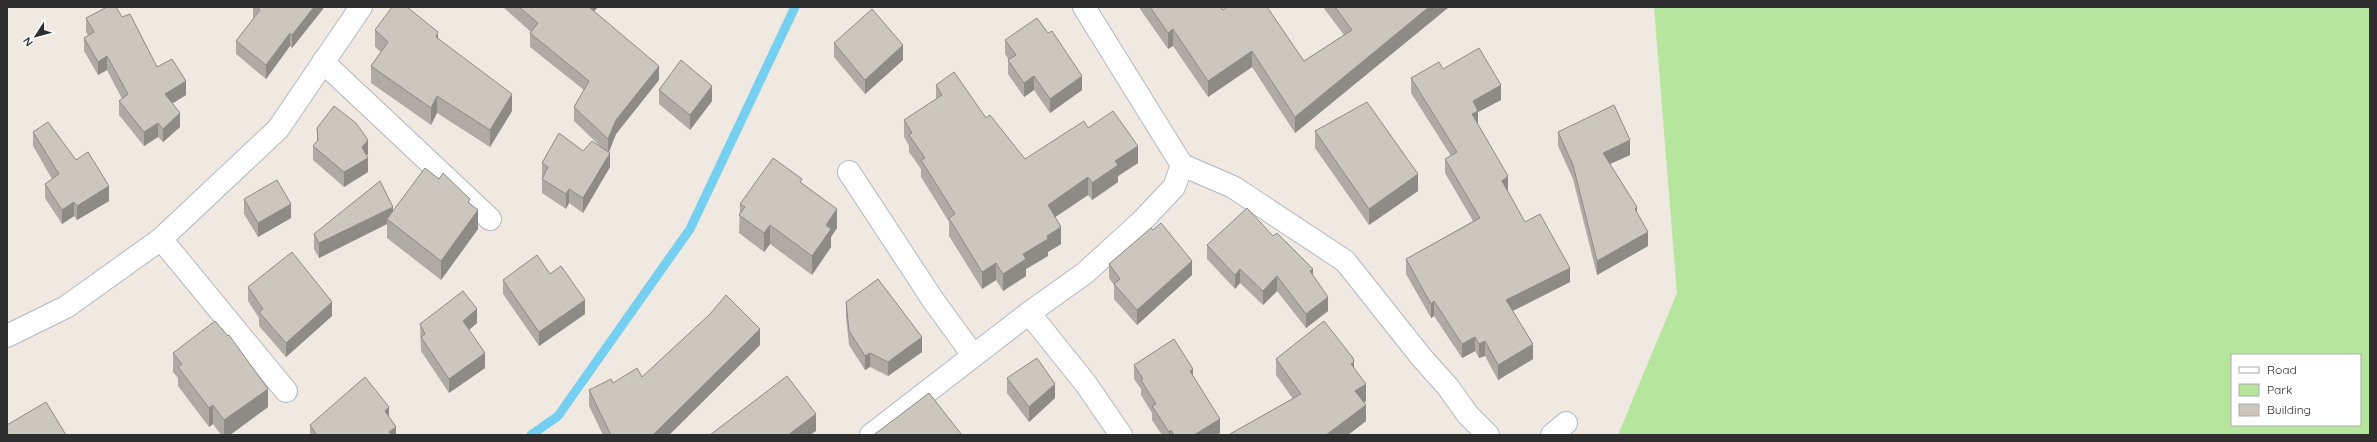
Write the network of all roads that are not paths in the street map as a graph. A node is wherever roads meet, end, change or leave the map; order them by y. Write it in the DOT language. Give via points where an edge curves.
graph roads {
  1 [pos="361,7"];
  2 [pos="1084,7"];
  3 [pos="323,62"];
  4 [pos="1182,165"];
  5 [pos="849,172"];
  6 [pos="490,218"];
  7 [pos="161,239"];
  8 [pos="1029,313"];
  9 [pos="7,336"];
  10 [pos="973,356"];
  11 [pos="286,391"];
  12 [pos="871,435"];
  13 [pos="1121,435"];
  14 [pos="1488,435"];
  1 -- 3 [label="street"];
  2 -- 4 [label="street"];
  3 -- 6 [label="street"];
  3 -- 7 [label="street" via="278,128"];
  4 -- 8 [label="street" via="1174,186 1140,222 1085,273"];
  4 -- 14 [label="street" via="1233,187 1345,261 1468,415"];
  5 -- 10 [label="street"];
  7 -- 9 [label="street" via="66,307"];
  7 -- 11 [label="street"];
  8 -- 10 [label="street"];
  8 -- 13 [label="street" via="1086,384"];
  10 -- 12 [label="street"];
}
